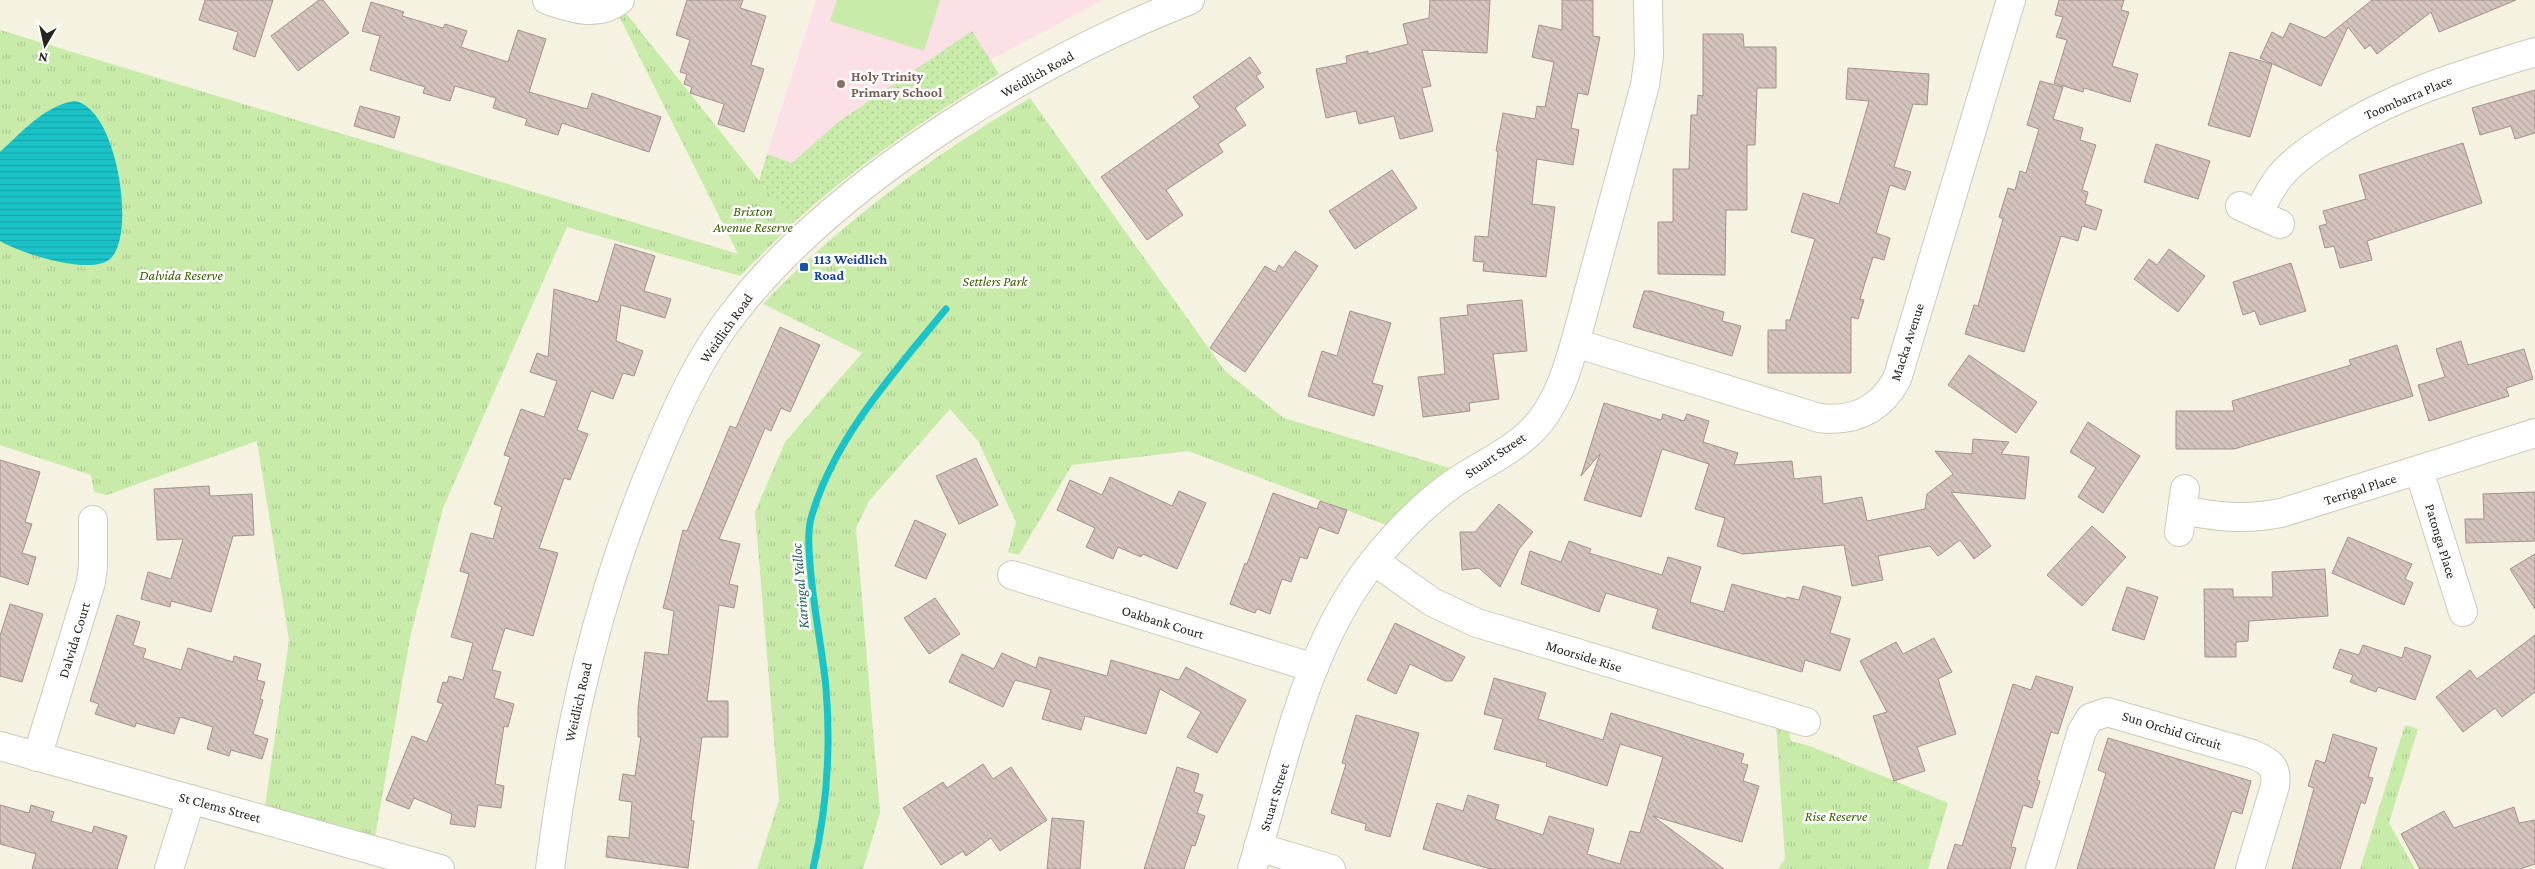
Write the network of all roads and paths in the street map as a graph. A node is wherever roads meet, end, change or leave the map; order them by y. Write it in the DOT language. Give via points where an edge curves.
graph roads {
  1 [pos="547,0"];
  2 [pos="1190,0"];
  3 [pos="1648,0"];
  4 [pos="2011,0"];
  5 [pos="620,1"];
  6 [pos="2535,52"];
  7 [pos="2259,215"];
  8 [pos="1575,343"];
  9 [pos="2535,433"];
  10 [pos="2419,470"];
  11 [pos="2182,510"];
  12 [pos="92,520"];
  13 [pos="1374,561"];
  14 [pos="1012,575"];
  15 [pos="2464,612"];
  16 [pos="1314,668"];
  17 [pos="1806,722"];
  18 [pos="0,746"];
  19 [pos="37,757"];
  20 [pos="191,799"];
  21 [pos="1255,858"];
  22 [pos="169,869"];
  23 [pos="440,869"];
  24 [pos="550,869"];
  25 [pos="1331,869"];
  26 [pos="2040,869"];
  27 [pos="2250,869"];
  1 -- 5 [label="street" via="590,11 610,7"];
  2 -- 24 [label="street, Weidlich Road" via="1050,66 934,137 824,219 763,278 735,311 687,388 642,491 617,559 576,706"];
  3 -- 8 [label="street, Stuart Street" via="1649,56 1645,85"];
  4 -- 8 [label="street, Macka Avenue" via="1899,373 1890,391 1873,408 1848,419 1819,418"];
  6 -- 7 [label="street, Toombarra Place" via="2430,86 2362,116 2292,164 2274,184"];
  8 -- 13 [label="street, Stuart Street" via="1562,384 1541,420 1514,444 1434,499"];
  9 -- 10 [label="street, Terrigal Place"];
  10 -- 11 [label="street, Terrigal Place" via="2259,518 2230,519"];
  10 -- 15 [label="street, Patonga Place"];
  12 -- 19 [label="street, Dalvida Court" via="91,582"];
  13 -- 16 [label="street, Stuart Street" via="1348,597"];
  13 -- 17 [label="street, Moorside Rise" via="1432,602 1477,623"];
  14 -- 16 [label="street, Oakbank Court"];
  16 -- 21 [label="street, Stuart Street"];
  18 -- 19 [label="street, St Clems Street"];
  19 -- 20 [label="street, St Clems Street"];
  20 -- 22 [label="street"];
  20 -- 23 [label="street, St Clems Street"];
  21 -- 25 [label="street"];
  26 -- 27 [label="street, Sun Orchid Circuit" via="2082,732 2090,718 2107,712 2132,717 2269,762 2276,772 2275,786"];
}
